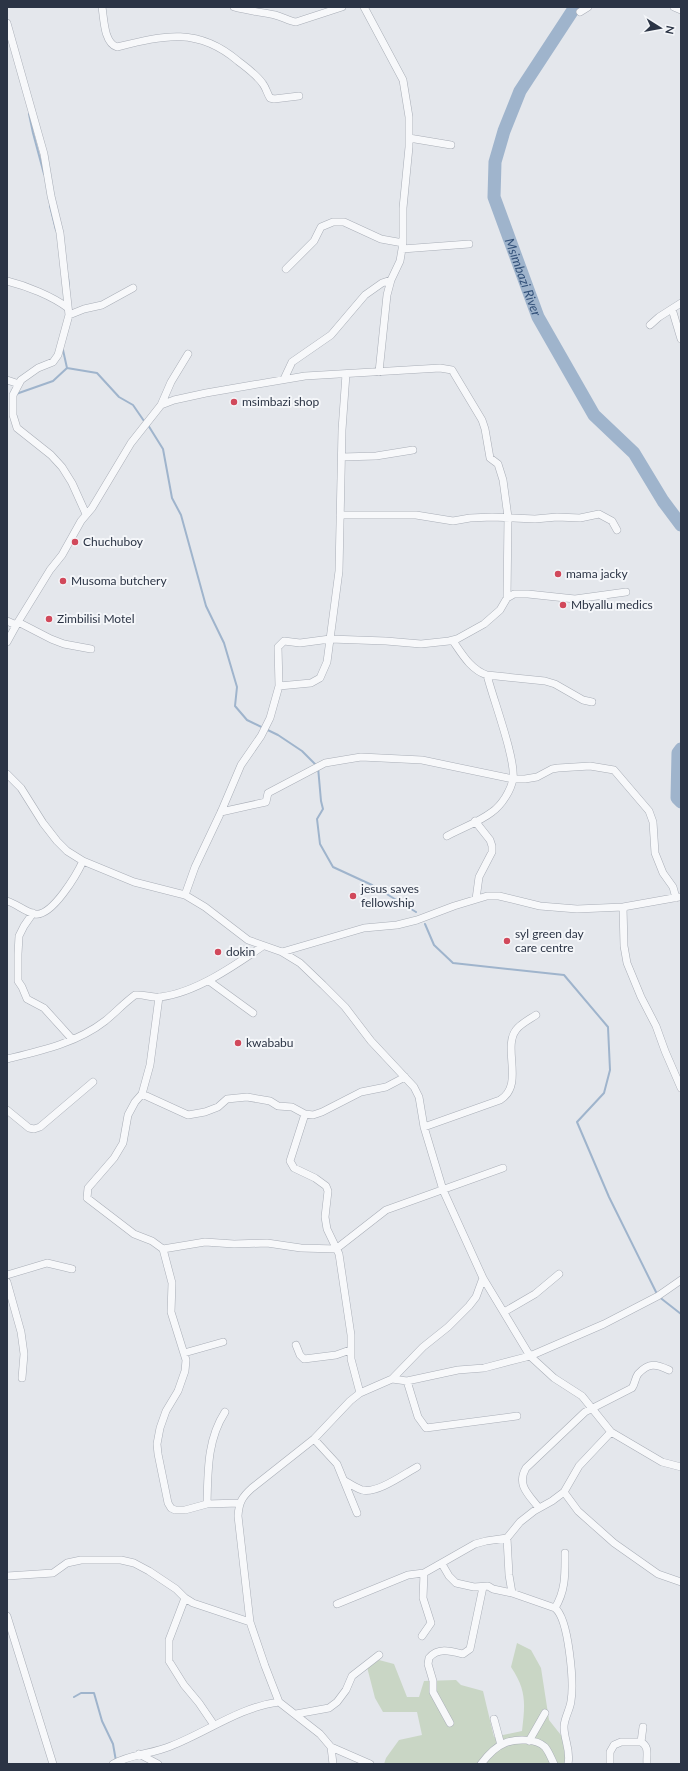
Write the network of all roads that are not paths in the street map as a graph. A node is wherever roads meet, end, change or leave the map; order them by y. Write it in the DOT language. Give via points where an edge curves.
graph roads {
  1 [pos="102,7"];
  2 [pos="234,7"];
  3 [pos="342,7"];
  4 [pos="364,7"];
  5 [pos="588,7"];
  6 [pos="674,7"];
  7 [pos="681,10"];
  8 [pos="580,12"];
  9 [pos="7,23"];
  10 [pos="300,96"];
  11 [pos="409,138"];
  12 [pos="451,144"];
  13 [pos="469,244"];
  14 [pos="403,246"];
  15 [pos="286,269"];
  16 [pos="391,280"];
  17 [pos="7,281"];
  18 [pos="133,288"];
  19 [pos="681,303"];
  20 [pos="672,309"];
  21 [pos="69,312"];
  22 [pos="650,325"];
  23 [pos="681,339"];
  24 [pos="188,354"];
  25 [pos="379,372"];
  26 [pos="346,374"];
  27 [pos="284,378"];
  28 [pos="7,380"];
  29 [pos="18,384"];
  30 [pos="161,405"];
  31 [pos="413,450"];
  32 [pos="342,457"];
  33 [pos="86,514"];
  34 [pos="340,515"];
  35 [pos="508,517"];
  36 [pos="617,530"];
  37 [pos="626,592"];
  38 [pos="507,598"];
  39 [pos="7,621"];
  40 [pos="17,623"];
  41 [pos="330,639"];
  42 [pos="453,641"];
  43 [pos="7,642"];
  44 [pos="91,649"];
  45 [pos="487,675"];
  46 [pos="279,686"];
  47 [pos="592,702"];
  48 [pos="7,774"];
  49 [pos="513,779"];
  50 [pos="221,812"];
  51 [pos="475,821"];
  52 [pos="447,836"];
  53 [pos="83,861"];
  54 [pos="185,895"];
  55 [pos="679,897"];
  56 [pos="476,899"];
  57 [pos="7,901"];
  58 [pos="623,907"];
  59 [pos="33,913"];
  60 [pos="263,946"];
  61 [pos="282,952"];
  62 [pos="209,980"];
  63 [pos="159,997"];
  64 [pos="253,1013"];
  65 [pos="536,1015"];
  66 [pos="72,1039"];
  67 [pos="7,1059"];
  68 [pos="405,1077"];
  69 [pos="94,1082"];
  70 [pos="681,1088"];
  71 [pos="142,1094"];
  72 [pos="7,1110"];
  73 [pos="305,1114"];
  74 [pos="424,1127"];
  75 [pos="503,1168"];
  76 [pos="443,1190"];
  77 [pos="163,1249"];
  78 [pos="336,1249"];
  79 [pos="72,1269"];
  80 [pos="559,1274"];
  81 [pos="7,1275"];
  82 [pos="483,1278"];
  83 [pos="681,1280"];
  84 [pos="7,1282"];
  85 [pos="504,1312"];
  86 [pos="223,1342"];
  87 [pos="296,1345"];
  88 [pos="350,1350"];
  89 [pos="184,1354"];
  90 [pos="530,1356"];
  91 [pos="669,1370"];
  92 [pos="22,1378"];
  93 [pos="392,1379"];
  94 [pos="407,1380"];
  95 [pos="360,1393"];
  96 [pos="593,1409"];
  97 [pos="225,1412"];
  98 [pos="517,1416"];
  99 [pos="611,1432"];
  100 [pos="314,1439"];
  101 [pos="681,1466"];
  102 [pos="417,1467"];
  103 [pos="345,1481"];
  104 [pos="564,1492"];
  105 [pos="239,1503"];
  106 [pos="207,1504"];
  107 [pos="539,1508"];
  108 [pos="357,1513"];
  109 [pos="507,1538"];
  110 [pos="565,1553"];
  111 [pos="442,1564"];
  112 [pos="424,1573"];
  113 [pos="7,1576"];
  114 [pos="681,1582"];
  115 [pos="483,1587"];
  116 [pos="512,1593"];
  117 [pos="185,1598"];
  118 [pos="337,1604"];
  119 [pos="555,1608"];
  120 [pos="7,1616"];
  121 [pos="250,1622"];
  122 [pos="422,1636"];
  123 [pos="379,1655"];
  124 [pos="279,1702"];
  125 [pos="545,1713"];
  126 [pos="296,1714"];
  127 [pos="494,1719"];
  128 [pos="450,1723"];
  129 [pos="214,1725"];
  130 [pos="643,1727"];
  131 [pos="529,1741"];
  132 [pos="641,1742"];
  133 [pos="501,1745"];
  134 [pos="332,1747"];
  135 [pos="139,1754"];
  136 [pos="53,1764"];
  137 [pos="112,1764"];
  138 [pos="158,1764"];
  139 [pos="333,1764"];
  140 [pos="370,1764"];
  141 [pos="481,1764"];
  142 [pos="554,1764"];
  143 [pos="568,1764"];
  144 [pos="610,1764"];
  145 [pos="647,1764"];
  1 -- 10 [label="street" via="108,40 112,45 117,47 179,36 205,40 220,47 250,71 263,83 270,98"];
  2 -- 3 [label="street" via="276,15 296,22"];
  4 -- 11 [label="street" via="405,85"];
  5 -- 8 [label="street"];
  6 -- 7 [label="street"];
  9 -- 21 [label="street" via="44,154 60,233"];
  11 -- 12 [label="street"];
  11 -- 14 [label="street" via="403,208"];
  13 -- 14 [label="street"];
  14 -- 15 [label="street" via="344,222 333,222 322,227 314,241"];
  14 -- 16 [label="street" via="400,261"];
  16 -- 25 [label="street" via="384,314"];
  16 -- 27 [label="street" via="365,295 331,335 292,362"];
  17 -- 21 [label="street" via="60,302"];
  18 -- 21 [label="street" via="102,305"];
  19 -- 20 [label="street"];
  20 -- 22 [label="street"];
  20 -- 23 [label="street"];
  21 -- 29 [label="street" via="58,356 49,364 25,376"];
  24 -- 30 [label="street"];
  25 -- 26 [label="street"];
  25 -- 35 [label="street" via="440,368 452,370 482,420 490,458 498,464 503,480"];
  26 -- 27 [label="street"];
  26 -- 32 [label="street"];
  27 -- 30 [label="street" via="174,400"];
  28 -- 29 [label="street"];
  29 -- 33 [label="street" via="13,395 13,415 17,428 62,467"];
  30 -- 33 [label="street" via="131,443"];
  31 -- 32 [label="street" via="376,456"];
  32 -- 34 [label="street"];
  33 -- 40 [label="street"];
  34 -- 35 [label="street" via="416,515 453,522 470,518"];
  34 -- 41 [label="street" via="339,571"];
  35 -- 36 [label="street" via="580,518 599,514 612,521"];
  35 -- 38 [label="street"];
  37 -- 38 [label="street" via="575,599 520,594"];
  38 -- 42 [label="street" via="500,610 484,624"];
  39 -- 40 [label="street"];
  40 -- 43 [label="street"];
  40 -- 44 [label="street" via="52,640"];
  41 -- 42 [label="street" via="421,644"];
  41 -- 46 [label="street" via="327,662 320,678 304,685"];
  41 -- 46 [label="street" via="284,641 278,647"];
  42 -- 45 [label="street" via="468,662 477,671"];
  45 -- 47 [label="street" via="545,681 582,700"];
  45 -- 49 [label="street" via="508,749"];
  46 -- 50 [label="street" via="270,718 241,765"];
  48 -- 53 [label="street" via="21,788 57,841"];
  49 -- 50 [label="street" via="410,758 361,757 325,763 268,794 266,802"];
  49 -- 51 [label="street" via="501,804"];
  49 -- 55 [label="street" via="537,777 558,768 590,766 614,770 651,815 655,853 663,872"];
  50 -- 54 [label="street"];
  51 -- 52 [label="street"];
  51 -- 56 [label="street" via="492,846 492,852 479,877"];
  53 -- 54 [label="street" via="134,882"];
  53 -- 59 [label="street" via="72,883 58,899 43,913"];
  54 -- 60 [label="street" via="248,940"];
  55 -- 58 [label="street"];
  56 -- 58 [label="street" via="499,896 540,906 577,909"];
  56 -- 61 [label="street" via="416,920 397,925 364,928"];
  57 -- 59 [label="street"];
  58 -- 70 [label="street" via="624,946 628,963"];
  59 -- 66 [label="street" via="19,936 18,981 27,999 44,1008"];
  60 -- 61 [label="street"];
  60 -- 62 [label="street"];
  61 -- 68 [label="street" via="300,963 345,1007 371,1041"];
  62 -- 63 [label="street"];
  62 -- 64 [label="street"];
  63 -- 66 [label="street" via="135,995 104,1022"];
  63 -- 71 [label="street" via="150,1065"];
  65 -- 74 [label="street" via="516,1029 512,1036 513,1069 507,1096"];
  66 -- 67 [label="street" via="46,1050"];
  68 -- 73 [label="street" via="386,1087 361,1092 322,1112"];
  68 -- 74 [label="street" via="417,1093"];
  69 -- 72 [label="street" via="40,1127 34,1129 29,1128"];
  71 -- 73 [label="street" via="188,1115 218,1107 227,1099 247,1096 270,1101 278,1106 292,1107"];
  71 -- 77 [label="street" via="128,1115 123,1143 114,1158 88,1188 87,1198 134,1234 152,1241"];
  73 -- 78 [label="street" via="290,1161 294,1168 326,1186 327,1229"];
  74 -- 76 [label="street"];
  75 -- 76 [label="street"];
  76 -- 78 [label="street" via="386,1210"];
  76 -- 82 [label="street"];
  77 -- 78 [label="street" via="205,1242 267,1243 301,1248"];
  77 -- 89 [label="street" via="172,1283 172,1312"];
  78 -- 88 [label="street" via="339,1254 351,1335"];
  79 -- 81 [label="street" via="47,1263"];
  80 -- 85 [label="street" via="535,1294"];
  82 -- 85 [label="street"];
  82 -- 93 [label="street" via="470,1306 423,1347"];
  83 -- 90 [label="street" via="658,1296 604,1324"];
  84 -- 92 [label="street" via="21,1332 24,1354"];
  85 -- 90 [label="street"];
  86 -- 89 [label="street"];
  87 -- 88 [label="street" via="304,1359 336,1355"];
  88 -- 95 [label="street"];
  89 -- 106 [label="street" via="185,1371 160,1428 158,1454 171,1508 185,1510"];
  90 -- 94 [label="street" via="484,1368 458,1370"];
  90 -- 96 [label="street" via="554,1378 582,1396"];
  91 -- 96 [label="street" via="650,1365 638,1374 632,1388"];
  93 -- 94 [label="street"];
  93 -- 95 [label="street"];
  94 -- 98 [label="street" via="418,1417 426,1428"];
  95 -- 100 [label="street"];
  96 -- 99 [label="street"];
  96 -- 107 [label="street" via="577,1419 526,1468 522,1475 525,1489"];
  97 -- 106 [label="street" via="212,1437"];
  99 -- 101 [label="street" via="662,1462"];
  99 -- 104 [label="street" via="579,1466"];
  100 -- 103 [label="street" via="337,1464"];
  100 -- 105 [label="street" via="252,1488"];
  102 -- 103 [label="street" via="378,1488 369,1490 362,1490"];
  103 -- 108 [label="street"];
  104 -- 107 [label="street"];
  104 -- 114 [label="street" via="578,1511 614,1542 658,1574"];
  105 -- 106 [label="street"];
  105 -- 121 [label="street" via="238,1516"];
  107 -- 109 [label="street" via="520,1522"];
  109 -- 111 [label="street" via="475,1544"];
  109 -- 116 [label="street"];
  110 -- 119 [label="street" via="563,1592"];
  111 -- 112 [label="street"];
  111 -- 115 [label="street" via="448,1576 456,1582"];
  112 -- 118 [label="street" via="408,1575"];
  112 -- 122 [label="street" via="423,1598 431,1623"];
  113 -- 117 [label="street" via="53,1573 67,1564 82,1560 121,1560 149,1571"];
  115 -- 116 [label="street"];
  115 -- 128 [label="street" via="470,1649 463,1654 436,1651 429,1658 433,1692"];
  116 -- 119 [label="street"];
  117 -- 121 [label="street"];
  117 -- 129 [label="street" via="168,1640 169,1661"];
  119 -- 143 [label="street" via="562,1616 569,1649 572,1698 564,1727 569,1750"];
  120 -- 136 [label="street"];
  121 -- 124 [label="street"];
  123 -- 126 [label="street" via="352,1676 346,1690 329,1708"];
  124 -- 126 [label="street"];
  124 -- 129 [label="street" via="270,1703"];
  125 -- 131 [label="street"];
  126 -- 134 [label="street"];
  127 -- 133 [label="street"];
  129 -- 135 [label="street" via="173,1746"];
  130 -- 132 [label="street"];
  131 -- 133 [label="street"];
  131 -- 142 [label="street" via="544,1746"];
  132 -- 144 [label="street" via="621,1742 614,1745 610,1752"];
  132 -- 145 [label="street" via="647,1749"];
  133 -- 141 [label="street"];
  134 -- 139 [label="street"];
  134 -- 140 [label="street"];
  135 -- 137 [label="street"];
  135 -- 138 [label="street"];
}
